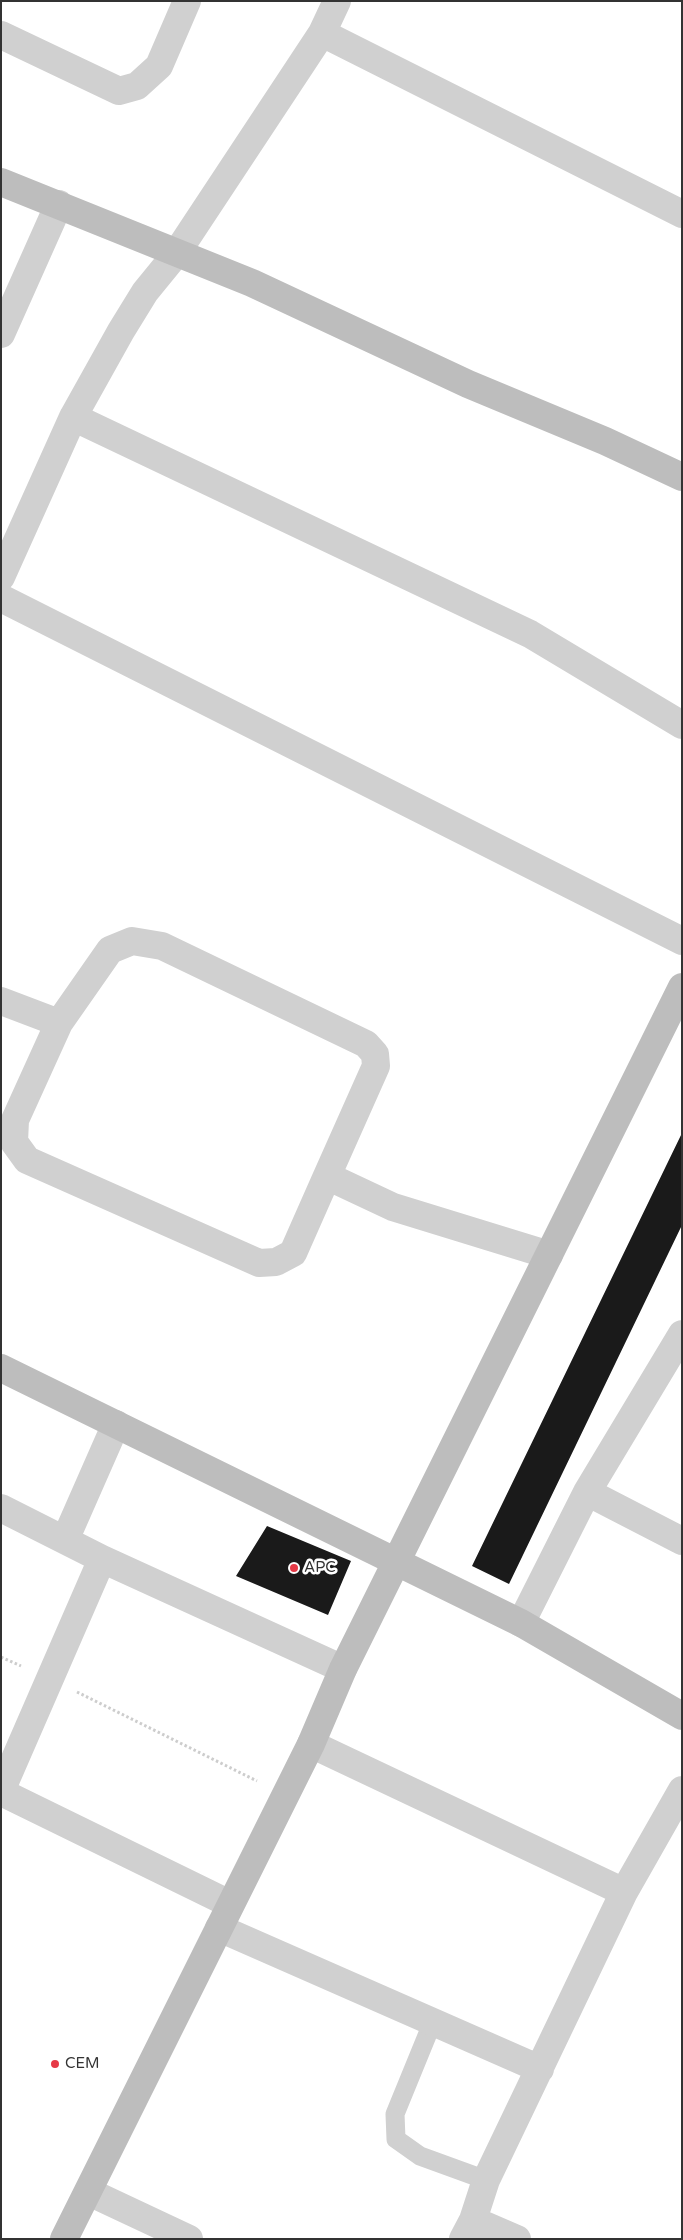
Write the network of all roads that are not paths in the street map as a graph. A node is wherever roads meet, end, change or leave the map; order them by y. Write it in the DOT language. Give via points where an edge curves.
graph roads {
  1 [pos="187,1"];
  2 [pos="337,1"];
  3 [pos="322,33"];
  4 [pos="1,35"];
  5 [pos="1,182"];
  6 [pos="59,204"];
  7 [pos="682,214"];
  8 [pos="176,254"];
  9 [pos="1,334"];
  10 [pos="73,417"];
  11 [pos="682,477"];
  12 [pos="1,577"];
  13 [pos="1,598"];
  14 [pos="682,725"];
  15 [pos="682,941"];
  16 [pos="682,987"];
  17 [pos="1,1001"];
  18 [pos="59,1022"];
  19 [pos="327,1176"];
  20 [pos="548,1255"];
  21 [pos="682,1334"];
  22 [pos="1,1368"];
  23 [pos="116,1424"];
  24 [pos="587,1492"];
  25 [pos="1,1508"];
  26 [pos="65,1540"];
  27 [pos="682,1540"];
  28 [pos="102,1558"];
  29 [pos="398,1561"];
  30 [pos="522,1623"];
  31 [pos="343,1669"];
  32 [pos="682,1716"];
  33 [pos="311,1744"];
  34 [pos="682,1790"];
  35 [pos="1,1792"];
  36 [pos="624,1892"];
  37 [pos="225,1916"];
  38 [pos="433,2021"];
  39 [pos="540,2069"];
  40 [pos="486,2180"];
  41 [pos="89,2192"];
  42 [pos="468,2229"];
  43 [pos="64,2239"];
  44 [pos="189,2239"];
  45 [pos="517,2239"];
  1 -- 4 [label="street" via="159,66 137,86 119,91"];
  2 -- 3 [label="street"];
  3 -- 7 [label="street"];
  3 -- 8 [label="street"];
  5 -- 6 [label="street"];
  6 -- 8 [label="street"];
  6 -- 9 [label="street"];
  8 -- 10 [label="street" via="145,292"];
  8 -- 11 [label="street" via="252,283 468,384 605,440"];
  10 -- 12 [label="street"];
  10 -- 14 [label="street" via="530,634"];
  13 -- 15 [label="street"];
  16 -- 20 [label="street"];
  17 -- 18 [label="street"];
  18 -- 19 [label="street" via="110,950 132,941 162,946 366,1044 375,1054 376,1066"];
  18 -- 19 [label="street" via="15,1120 14,1142 26,1160 259,1263 276,1262 293,1253"];
  19 -- 20 [label="street" via="393,1207"];
  20 -- 29 [label="street"];
  21 -- 24 [label="street"];
  22 -- 23 [label="street"];
  23 -- 26 [label="street"];
  23 -- 29 [label="street"];
  24 -- 27 [label="street"];
  24 -- 30 [label="street"];
  25 -- 26 [label="street"];
  26 -- 28 [label="street"];
  28 -- 31 [label="street"];
  28 -- 35 [label="street"];
  29 -- 30 [label="street"];
  29 -- 31 [label="street"];
  30 -- 32 [label="street"];
  31 -- 33 [label="street"];
  33 -- 36 [label="street"];
  33 -- 37 [label="street"];
  34 -- 36 [label="street"];
  35 -- 37 [label="street"];
  36 -- 39 [label="street"];
  37 -- 38 [label="street"];
  37 -- 41 [label="street"];
  38 -- 39 [label="street"];
  38 -- 40 [label="lane" via="395,2114 396,2139 420,2156"];
  39 -- 40 [label="street"];
  40 -- 42 [label="street"];
  41 -- 43 [label="street"];
  41 -- 44 [label="street"];
  42 -- 45 [label="street"];
}
